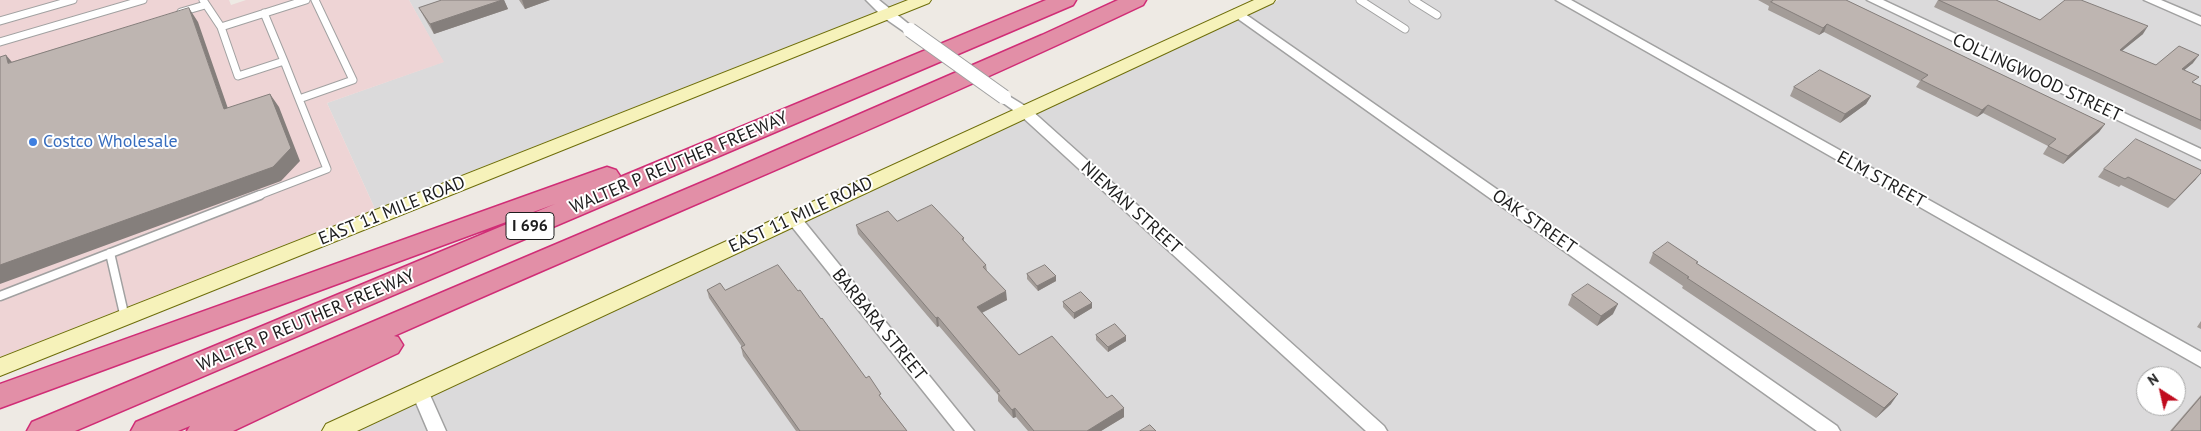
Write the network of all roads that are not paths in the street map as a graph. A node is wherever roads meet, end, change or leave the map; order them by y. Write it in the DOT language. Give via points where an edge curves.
graph roads {
  1 [pos="73,0"];
  2 [pos="143,0"];
  3 [pos="306,0"];
  4 [pos="315,0"];
  5 [pos="872,0"];
  6 [pos="923,0"];
  7 [pos="1065,0"];
  8 [pos="1135,0"];
  9 [pos="1267,0"];
  10 [pos="1360,0"];
  11 [pos="1413,0"];
  12 [pos="1562,0"];
  13 [pos="1873,0"];
  14 [pos="2150,0"];
  15 [pos="204,3"];
  16 [pos="264,13"];
  17 [pos="1238,13"];
  18 [pos="177,14"];
  19 [pos="887,14"];
  20 [pos="1437,16"];
  21 [pos="0,21"];
  22 [pos="1017,21"];
  23 [pos="2201,21"];
  24 [pos="221,26"];
  25 [pos="1405,29"];
  26 [pos="0,42"];
  27 [pos="284,61"];
  28 [pos="299,99"];
  29 [pos="1025,112"];
  30 [pos="2201,156"];
  31 [pos="644,217"];
  32 [pos="794,219"];
  33 [pos="110,254"];
  34 [pos="0,296"];
  35 [pos="125,318"];
  36 [pos="2201,360"];
  37 [pos="0,367"];
  38 [pos="420,391"];
  39 [pos="0,396"];
  40 [pos="44,431"];
  41 [pos="146,431"];
  42 [pos="203,431"];
  43 [pos="334,431"];
  44 [pos="437,431"];
  45 [pos="965,431"];
  46 [pos="1378,431"];
  47 [pos="1831,431"];
  1 -- 21 [label="lane"];
  2 -- 26 [label="lane"];
  3 -- 16 [label="lane"];
  4 -- 28 [label="lane" via="353,80"];
  5 -- 19 [label="street, NIEMAN STREET"];
  6 -- 19 [label="main road, EAST 11 MILE ROAD"];
  7 -- 22 [label="highway, WALTER P REUTHER FREEWAY / I 696"];
  8 -- 31 [label="highway, WALTER P REUTHER FREEWAY / I 696"];
  9 -- 17 [label="main road, EAST 11 MILE ROAD"];
  10 -- 25 [label="lane"];
  11 -- 20 [label="lane"];
  12 -- 36 [label="street, ELM STREET"];
  13 -- 30 [label="street, COLLINGWOOD STREET"];
  14 -- 23 [label="street"];
  15 -- 18 [label="lane"];
  15 -- 24 [label="lane"];
  16 -- 24 [label="lane"];
  16 -- 27 [label="lane"];
  17 -- 29 [label="main road, EAST 11 MILE ROAD"];
  17 -- 47 [label="street, OAK STREET"];
  19 -- 29 [label="street, NIEMAN STREET, bridge"];
  19 -- 35 [label="main road, EAST 11 MILE ROAD"];
  22 -- 39 [label="highway" via="899,59 685,147"];
  22 -- 40 [label="highway, WALTER P REUTHER FREEWAY / I 696"];
  24 -- 27 [label="lane" via="238,76"];
  27 -- 28 [label="lane"];
  28 -- 33 [label="lane" via="327,170"];
  29 -- 32 [label="main road, EAST 11 MILE ROAD"];
  29 -- 46 [label="street, NIEMAN STREET"];
  31 -- 41 [label="highway, WALTER P REUTHER FREEWAY / I 696"];
  31 -- 42 [label="highway" via="528,281"];
  32 -- 38 [label="main road, EAST 11 MILE ROAD"];
  32 -- 45 [label="street, BARBARA STREET"];
  33 -- 34 [label="lane"];
  33 -- 35 [label="lane"];
  35 -- 37 [label="main road, EAST 11 MILE ROAD"];
  38 -- 43 [label="main road, EAST 11 MILE ROAD"];
  38 -- 44 [label="street"];
}
